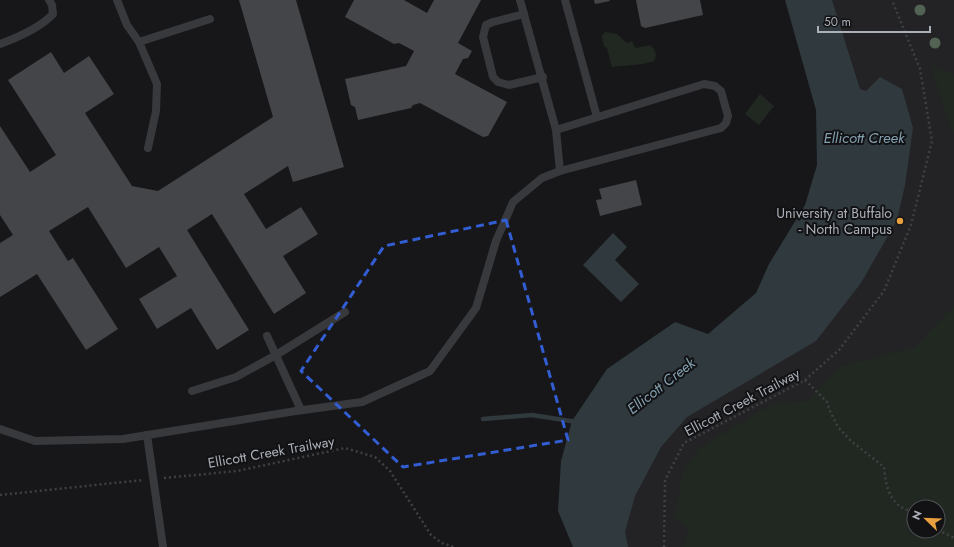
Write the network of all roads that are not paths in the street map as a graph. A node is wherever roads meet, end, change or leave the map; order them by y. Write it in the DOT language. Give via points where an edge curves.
graph roads {
  1 [pos="49,0"];
  2 [pos="117,0"];
  3 [pos="520,0"];
  4 [pos="565,0"];
  5 [pos="524,14"];
  6 [pos="210,20"];
  7 [pos="139,42"];
  8 [pos="0,44"];
  9 [pos="543,78"];
  10 [pos="597,117"];
  11 [pos="556,130"];
  12 [pos="148,148"];
  13 [pos="560,171"];
  14 [pos="345,312"];
  15 [pos="267,336"];
  16 [pos="276,355"];
  17 [pos="192,391"];
  18 [pos="302,410"];
  19 [pos="0,430"];
  20 [pos="148,435"];
  21 [pos="162,547"];
  1 -- 8 [label="lane" via="53,14 47,20"];
  2 -- 7 [label="lane" via="127,24"];
  3 -- 5 [label="lane"];
  4 -- 10 [label="lane"];
  5 -- 9 [label="lane"];
  5 -- 9 [label="lane" via="486,25 483,37 493,77 498,82 509,84"];
  6 -- 7 [label="lane"];
  7 -- 12 [label="lane" via="157,84 156,111"];
  9 -- 11 [label="lane"];
  10 -- 11 [label="lane"];
  10 -- 13 [label="lane" via="704,84 715,86 721,91 728,116 721,128"];
  11 -- 13 [label="lane"];
  13 -- 18 [label="lane" via="542,178 513,202 496,241 476,308 430,371 362,402"];
  14 -- 16 [label="lane"];
  15 -- 16 [label="lane"];
  16 -- 17 [label="lane" via="236,377"];
  16 -- 18 [label="lane"];
  18 -- 20 [label="lane"];
  19 -- 20 [label="lane" via="35,440 123,439"];
  20 -- 21 [label="lane"];
}
